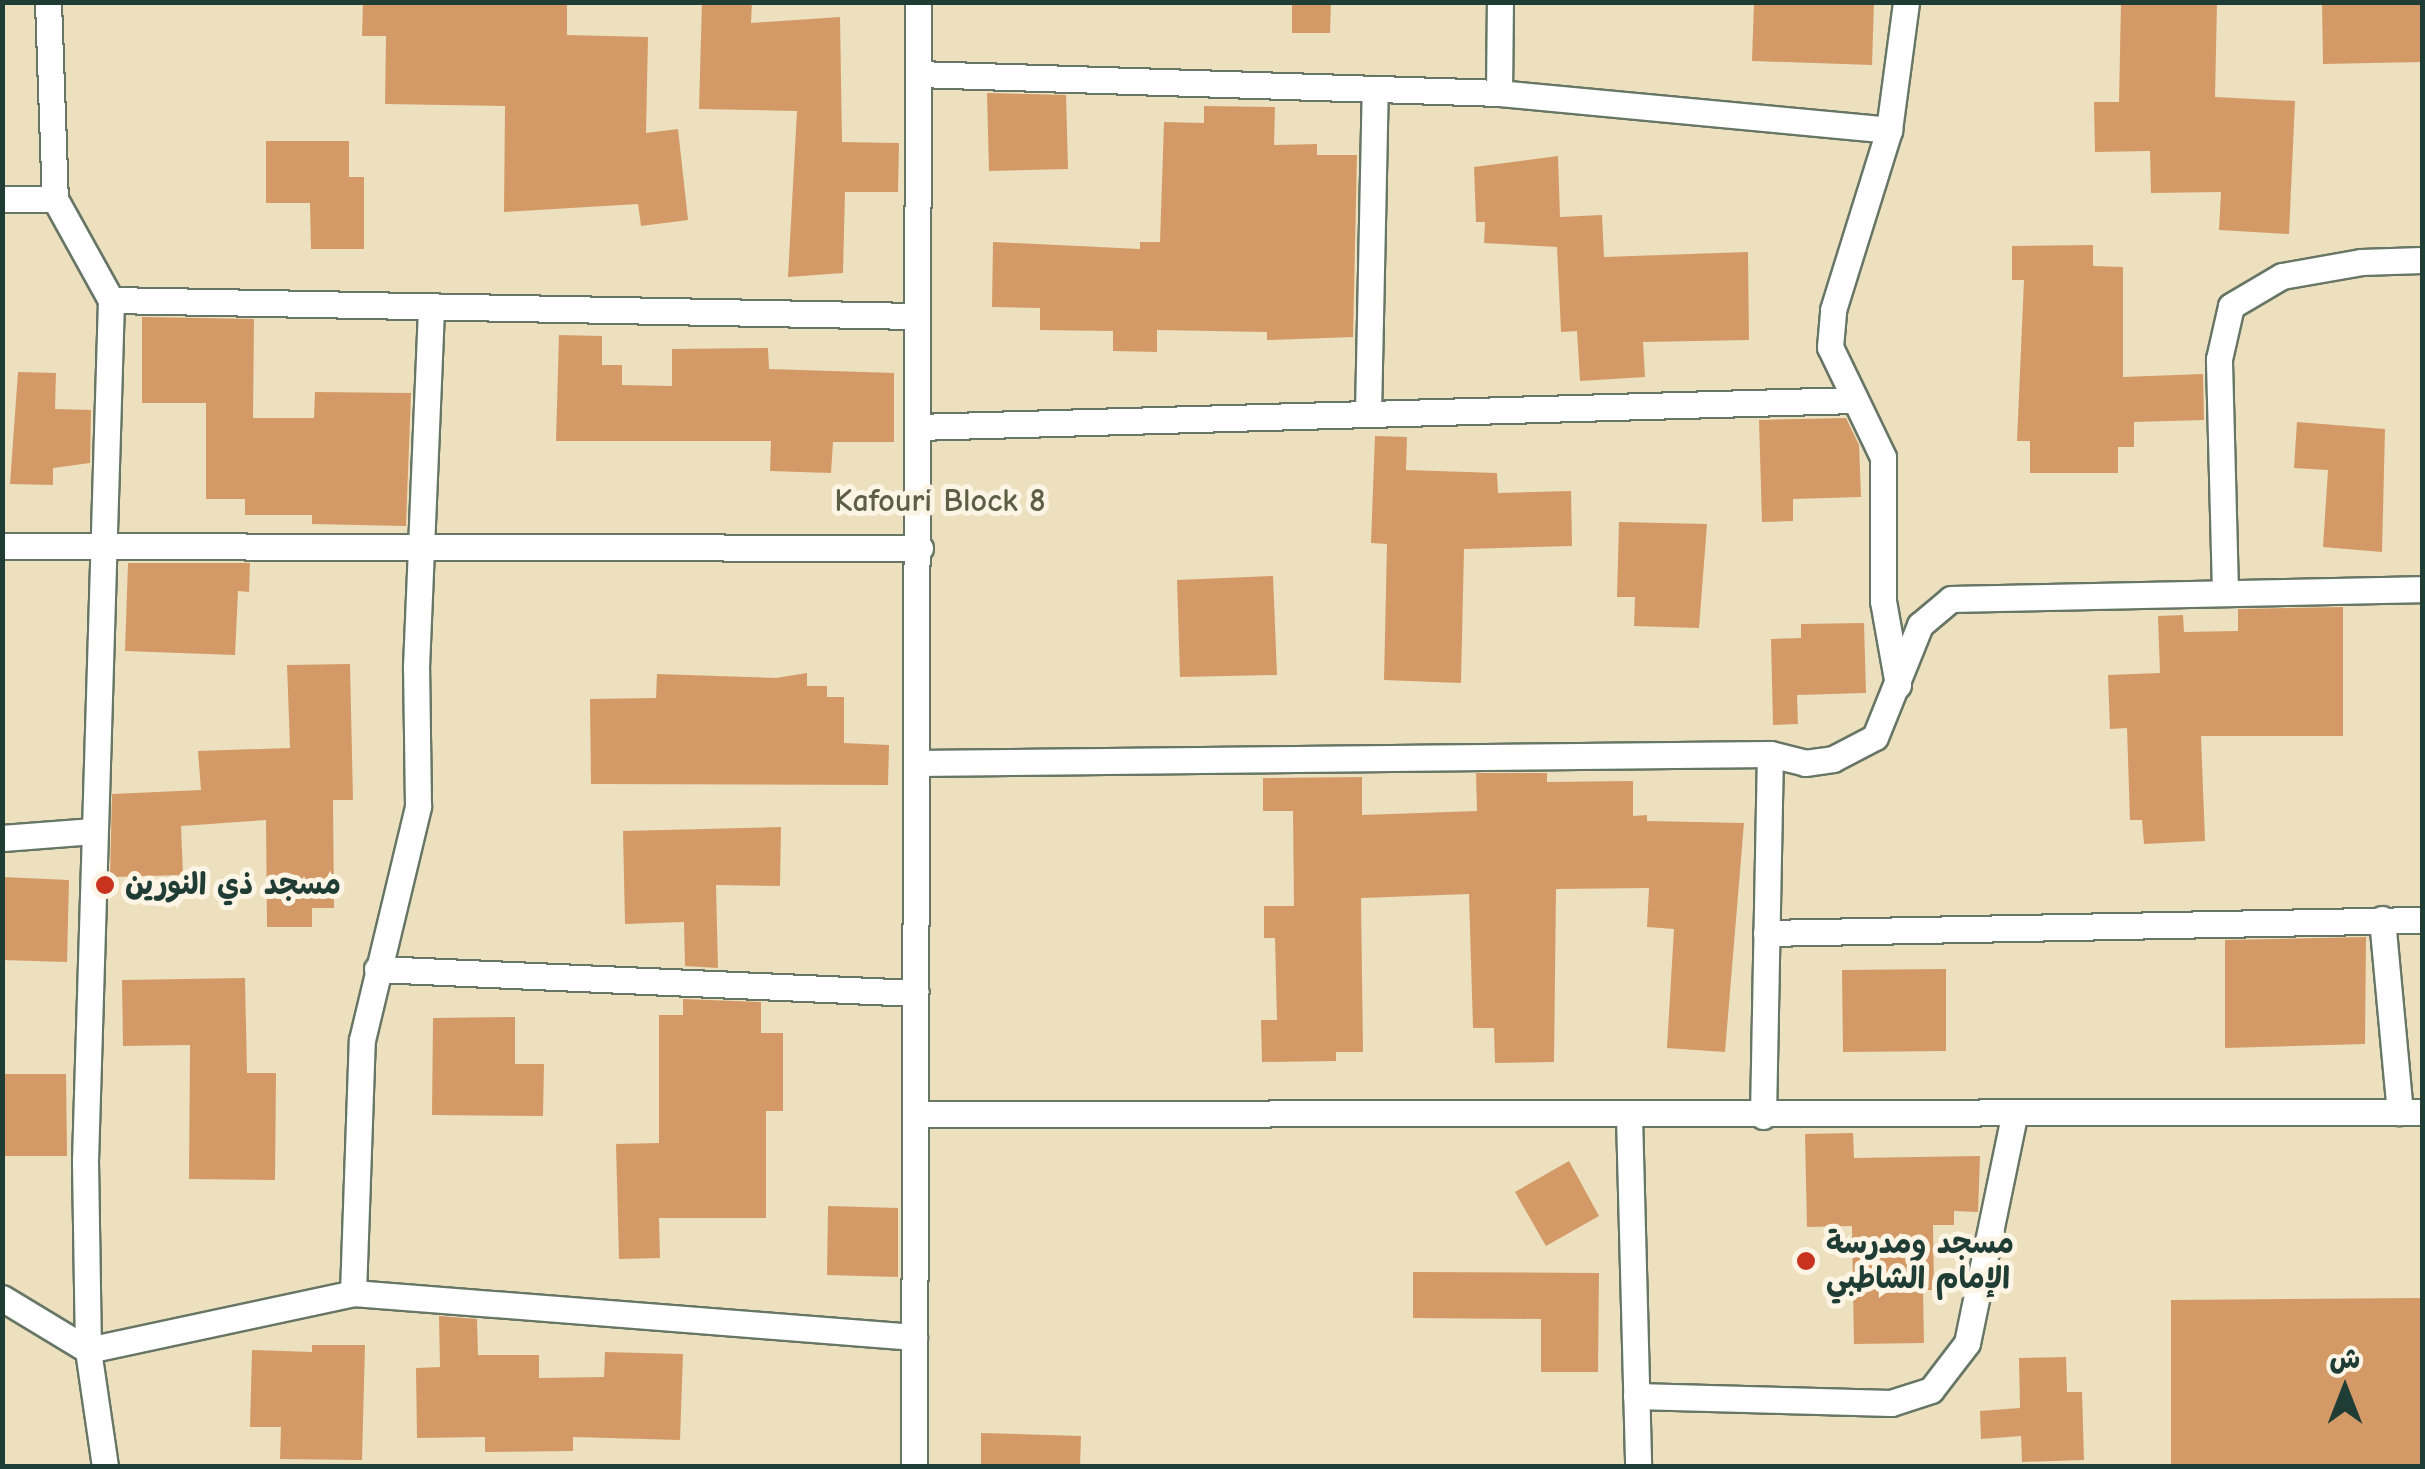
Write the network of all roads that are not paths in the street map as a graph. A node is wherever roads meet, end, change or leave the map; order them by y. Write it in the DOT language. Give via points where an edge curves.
graph roads {
  1 [pos="48,2"];
  2 [pos="918,2"];
  3 [pos="1500,2"];
  4 [pos="1906,2"];
  5 [pos="918,74"];
  6 [pos="1375,89"];
  7 [pos="1499,93"];
  8 [pos="1889,130"];
  9 [pos="2,199"];
  10 [pos="56,199"];
  11 [pos="2422,260"];
  12 [pos="111,300"];
  13 [pos="432,311"];
  14 [pos="916,316"];
  15 [pos="1856,400"];
  16 [pos="1368,414"];
  17 [pos="916,427"];
  18 [pos="2,546"];
  19 [pos="100,548"];
  20 [pos="920,548"];
  21 [pos="426,550"];
  22 [pos="2422,589"];
  23 [pos="2225,591"];
  24 [pos="1898,685"];
  25 [pos="1770,754"];
  26 [pos="916,763"];
  27 [pos="94,831"];
  28 [pos="2,838"];
  29 [pos="2382,919"];
  30 [pos="2422,920"];
  31 [pos="1766,933"];
  32 [pos="378,969"];
  33 [pos="914,993"];
  34 [pos="2411,1112"];
  35 [pos="914,1114"];
  36 [pos="1628,1116"];
  37 [pos="1763,1116"];
  38 [pos="2014,1117"];
  39 [pos="353,1292"];
  40 [pos="2,1298"];
  41 [pos="914,1337"];
  42 [pos="88,1350"];
  43 [pos="1636,1396"];
  44 [pos="105,1466"];
  45 [pos="914,1466"];
  46 [pos="1638,1466"];
  1 -- 10 [label="street"];
  2 -- 5 [label="street"];
  3 -- 7 [label="street"];
  4 -- 8 [label="street"];
  5 -- 6 [label="street"];
  5 -- 14 [label="street"];
  6 -- 7 [label="street"];
  6 -- 16 [label="street"];
  7 -- 8 [label="street"];
  8 -- 15 [label="street" via="1833,310 1831,358"];
  9 -- 10 [label="street"];
  10 -- 12 [label="street"];
  11 -- 23 [label="street" via="2360,262 2282,276 2232,306 2218,359"];
  12 -- 13 [label="street"];
  12 -- 19 [label="street"];
  13 -- 14 [label="street"];
  13 -- 21 [label="street"];
  14 -- 17 [label="street"];
  15 -- 16 [label="street"];
  15 -- 24 [label="street" via="1883,457 1883,602"];
  16 -- 17 [label="street"];
  17 -- 20 [label="street"];
  18 -- 19 [label="street"];
  19 -- 21 [label="street"];
  19 -- 27 [label="street"];
  20 -- 21 [label="street"];
  20 -- 26 [label="street"];
  21 -- 32 [label="street" via="416,667 418,806"];
  22 -- 23 [label="street"];
  23 -- 24 [label="street" via="1951,599 1920,625"];
  24 -- 25 [label="street" via="1876,737 1854,750 1804,763"];
  25 -- 26 [label="street"];
  25 -- 31 [label="street"];
  26 -- 33 [label="street"];
  27 -- 28 [label="street"];
  27 -- 42 [label="street"];
  29 -- 30 [label="street"];
  29 -- 31 [label="street"];
  29 -- 34 [label="street"];
  31 -- 37 [label="street"];
  32 -- 33 [label="street"];
  32 -- 39 [label="street" via="362,1040"];
  33 -- 35 [label="street"];
  34 -- 38 [label="street"];
  35 -- 36 [label="street"];
  35 -- 41 [label="street"];
  36 -- 37 [label="street"];
  36 -- 43 [label="street"];
  37 -- 38 [label="street"];
  38 -- 43 [label="street" via="1967,1342 1931,1390 1891,1402"];
  39 -- 41 [label="street"];
  39 -- 42 [label="street"];
  40 -- 42 [label="street"];
  41 -- 45 [label="street"];
  42 -- 44 [label="street"];
  43 -- 46 [label="street"];
}
